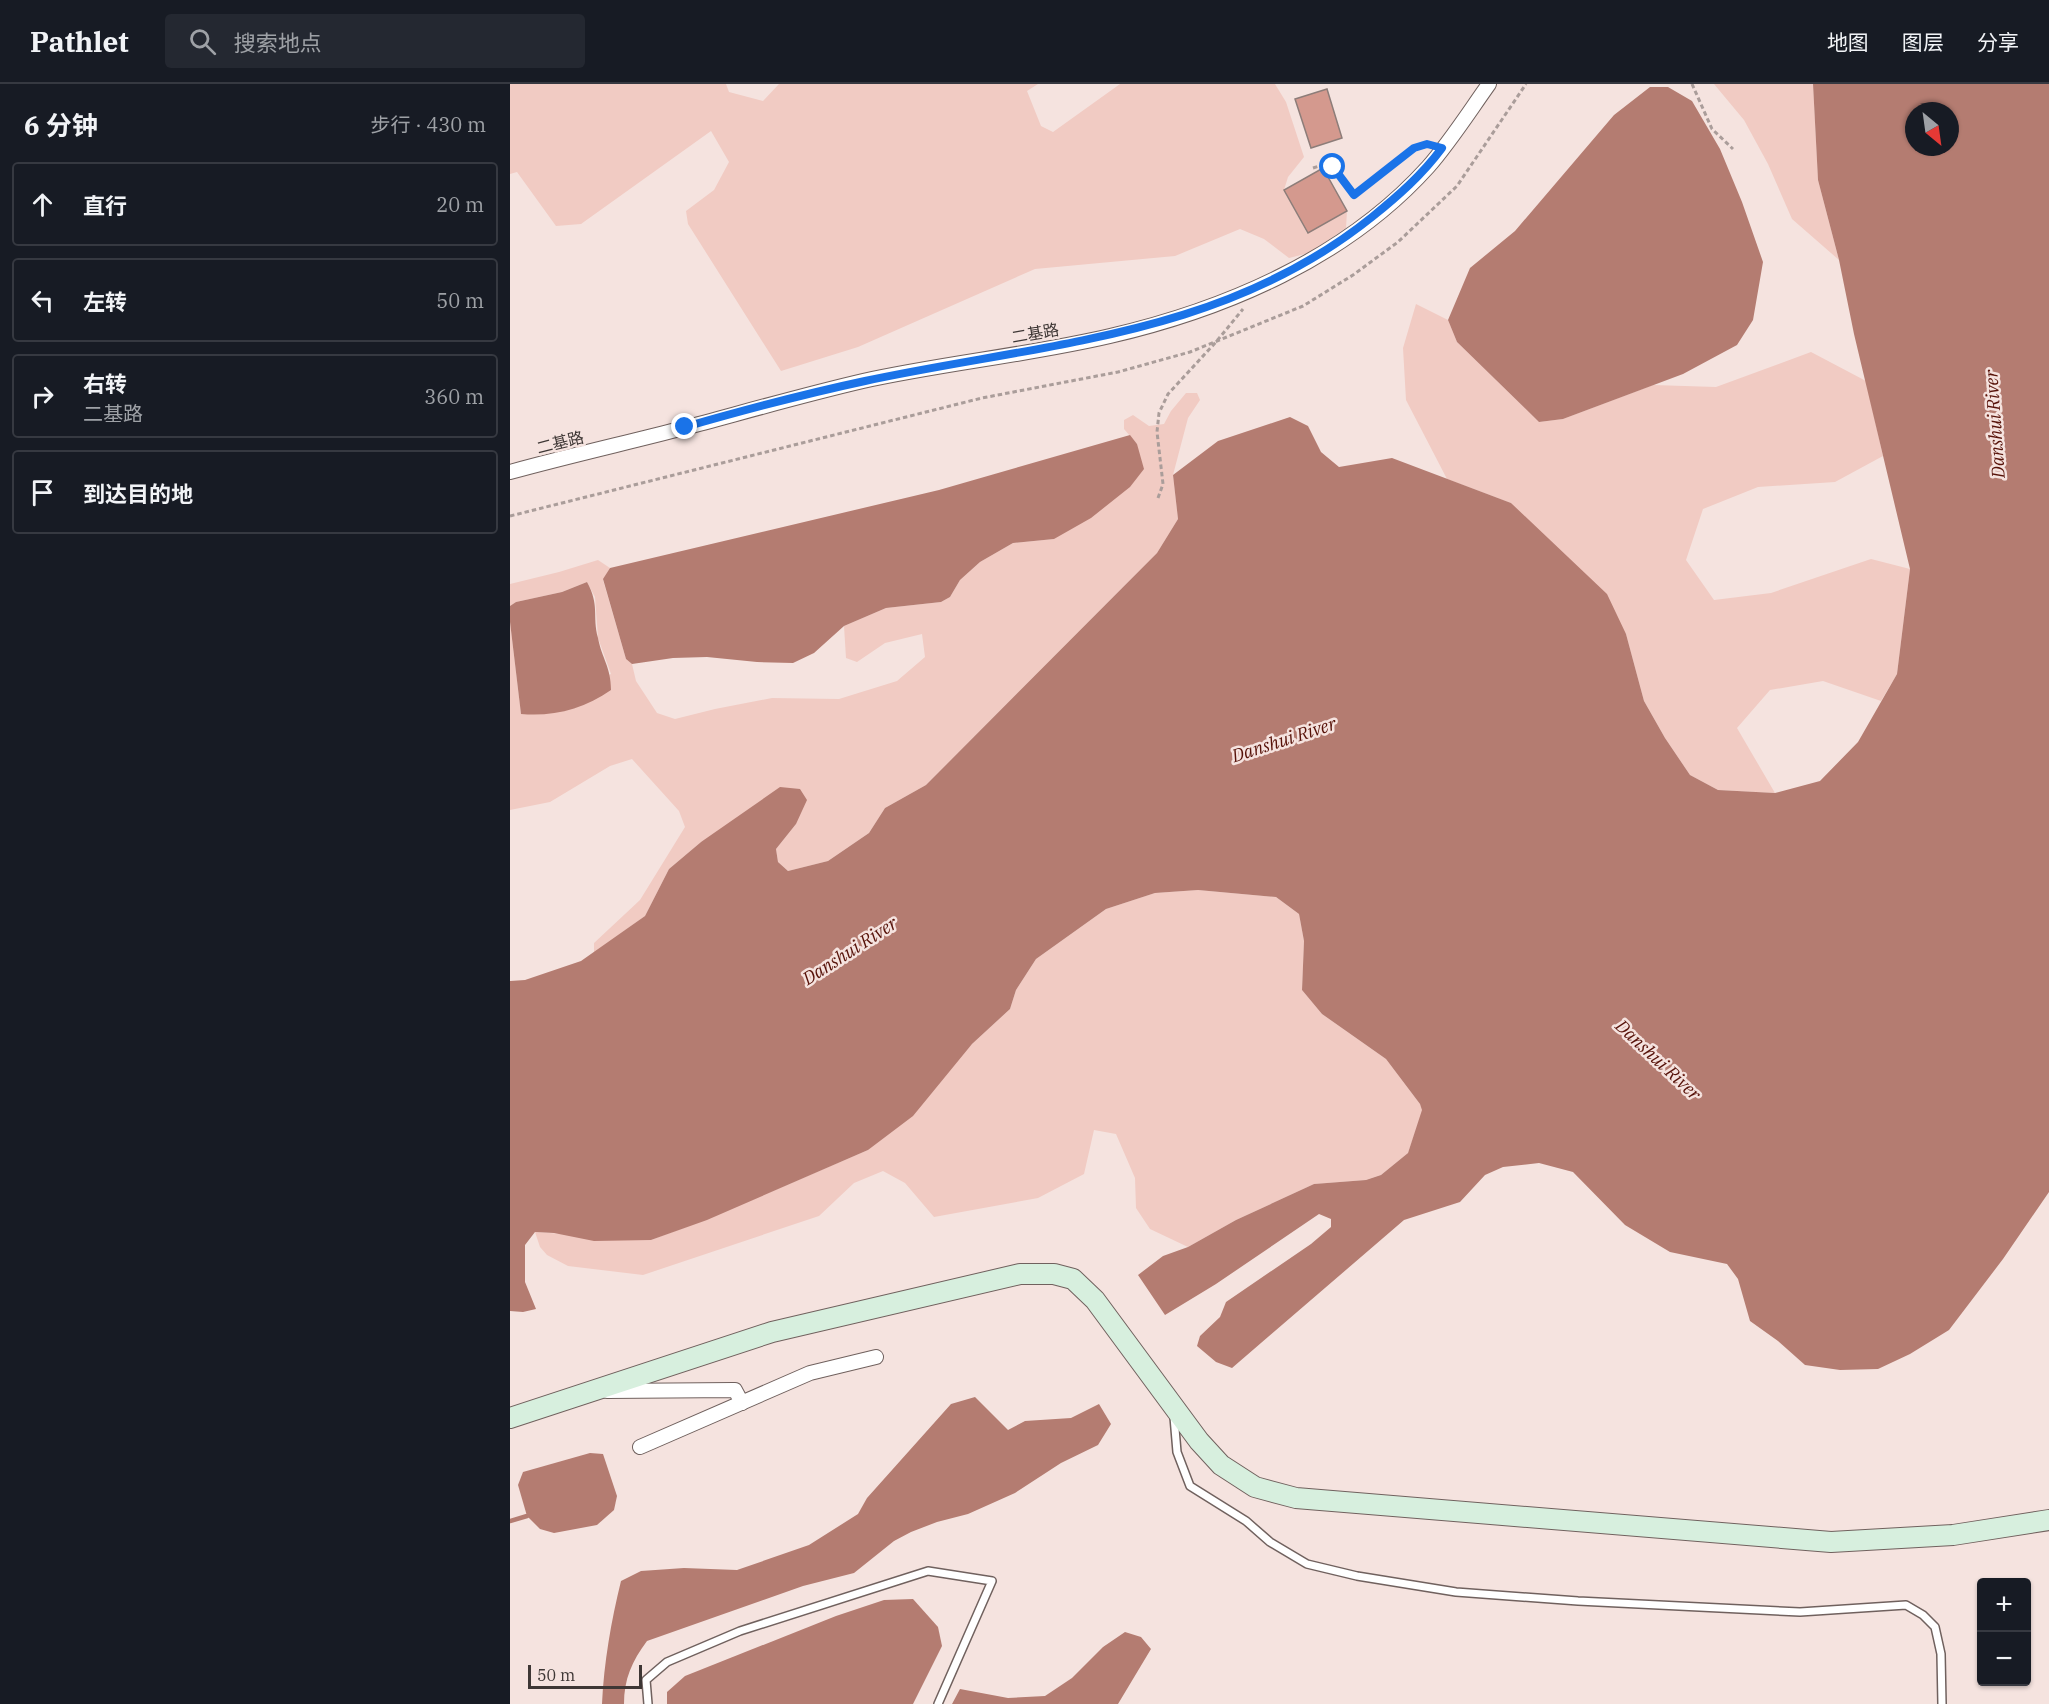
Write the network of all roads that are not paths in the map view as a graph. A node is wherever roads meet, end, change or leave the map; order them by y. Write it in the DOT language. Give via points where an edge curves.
graph roads {
  1 [pos="1489,84"];
  2 [pos="510,472"];
  3 [pos="876,1357"];
  4 [pos="590,1391"];
  5 [pos="742,1403"];
  6 [pos="1173,1405"];
  7 [pos="510,1418"];
  8 [pos="640,1447"];
  9 [pos="2049,1520"];
  10 [pos="648,1704"];
  11 [pos="938,1704"];
  12 [pos="1942,1704"];
  1 -- 2 [label="street, 二基路" via="1428,167 1359,228 1262,284 1190,314 1108,336 864,381"];
  3 -- 5 [label="street" via="810,1373"];
  4 -- 5 [label="street" via="735,1390"];
  4 -- 6 [label="street" via="772,1332 1020,1274 1054,1274 1074,1279 1095,1300"];
  4 -- 7 [label="street"];
  5 -- 8 [label="street"];
  6 -- 9 [label="street" via="1221,1465 1255,1487 1296,1498 1831,1542 1953,1536"];
  6 -- 12 [label="lane" via="1178,1452 1190,1486 1307,1564 1456,1592 1578,1601 1800,1612 1906,1605 1935,1627 1941,1654"];
  10 -- 11 [label="lane" via="646,1680 667,1662 740,1630 928,1571 992,1581"];
}
